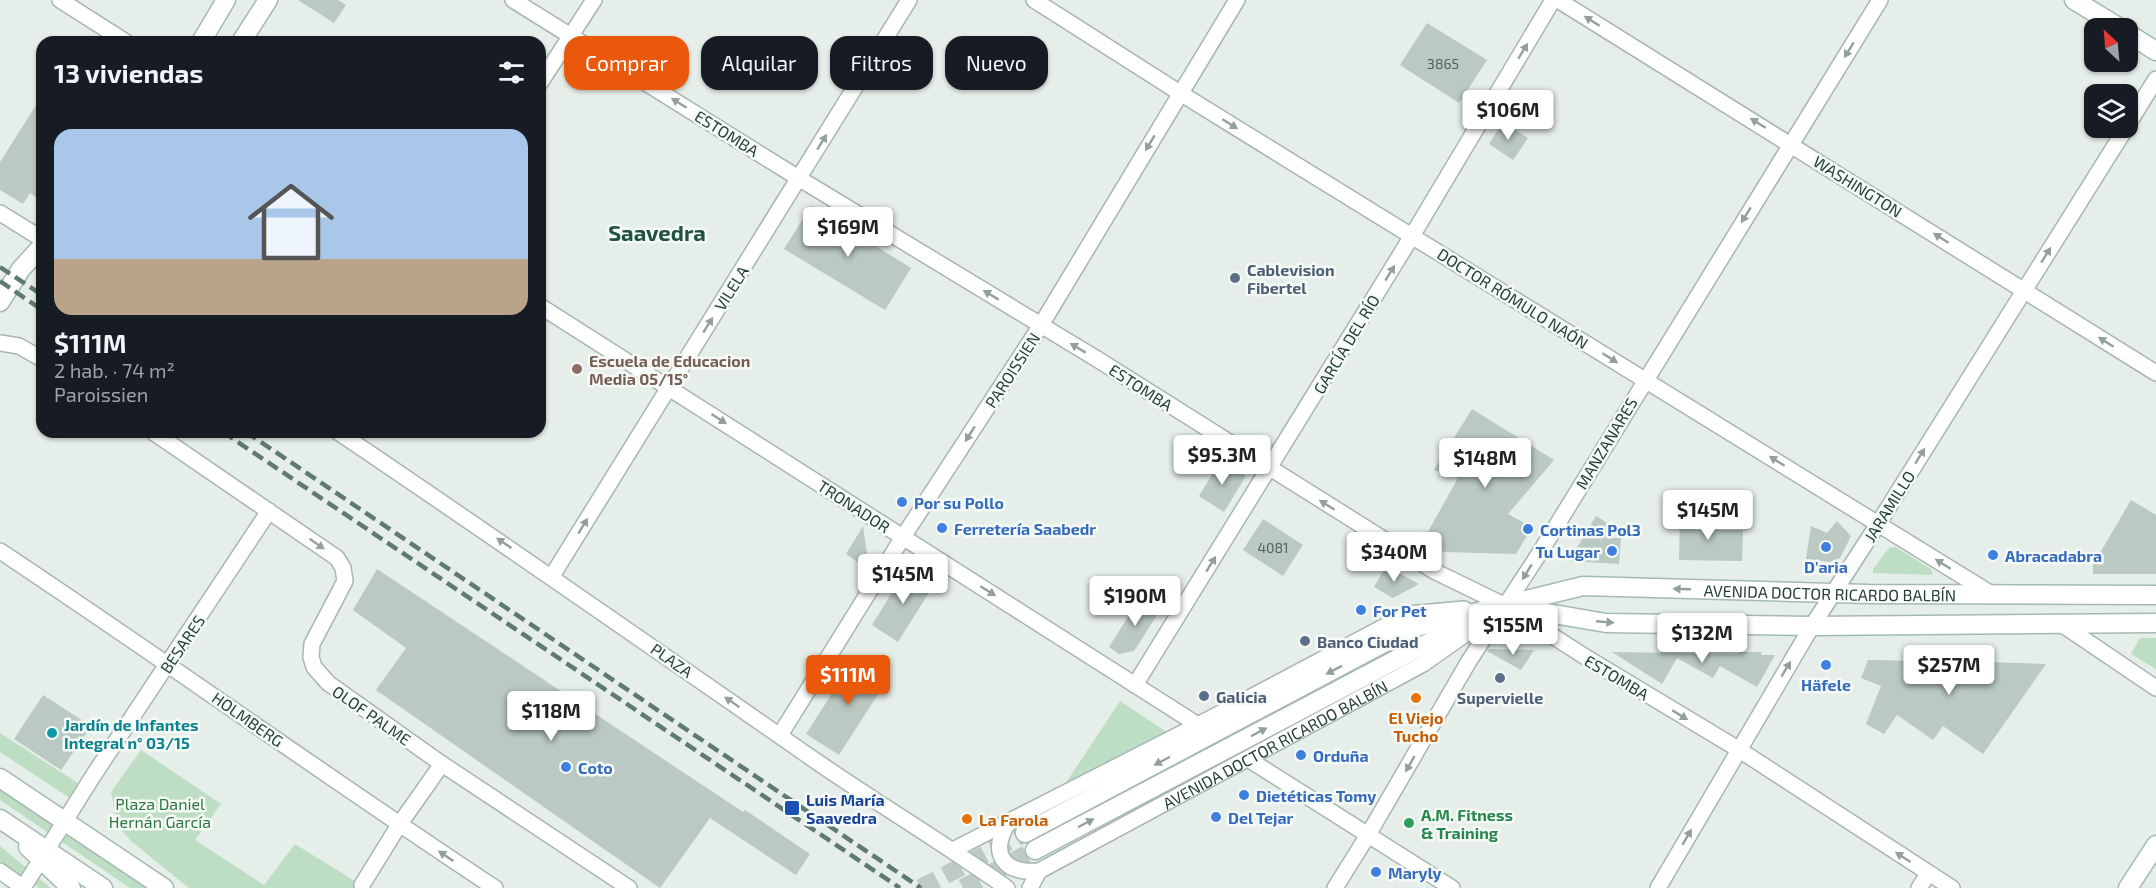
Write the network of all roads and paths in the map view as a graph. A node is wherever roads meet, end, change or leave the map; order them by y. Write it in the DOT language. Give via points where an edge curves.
graph roads {
  1 [pos="60,0"];
  2 [pos="226,0"];
  3 [pos="268,0"];
  4 [pos="513,0"];
  5 [pos="594,0"];
  6 [pos="909,0"];
  7 [pos="1034,0"];
  8 [pos="1238,0"];
  9 [pos="1553,0"];
  10 [pos="1558,0"];
  11 [pos="1880,0"];
  12 [pos="2074,0"];
  13 [pos="2104,18"];
  14 [pos="117,36"];
  15 [pos="205,36"];
  16 [pos="245,36"];
  17 [pos="571,36"];
  18 [pos="2138,40"];
  19 [pos="564,47"];
  20 [pos="2156,51"];
  21 [pos="546,74"];
  22 [pos="2156,79"];
  23 [pos="657,90"];
  24 [pos="1180,93"];
  25 [pos="2138,108"];
  26 [pos="2119,138"];
  27 [pos="1791,144"];
  28 [pos="800,179"];
  29 [pos="0,213"];
  30 [pos="36,235"];
  31 [pos="1412,236"];
  32 [pos="36,252"];
  33 [pos="2024,290"];
  34 [pos="0,303"];
  35 [pos="546,310"];
  36 [pos="1041,325"];
  37 [pos="0,343"];
  38 [pos="36,356"];
  39 [pos="2156,372"];
  40 [pos="1645,379"];
  41 [pos="669,388"];
  42 [pos="162,438"];
  43 [pos="347,438"];
  44 [pos="1270,469"];
  45 [pos="269,511"];
  46 [pos="1878,524"];
  47 [pos="903,537"];
  48 [pos="0,551"];
  49 [pos="552,576"];
  50 [pos="1833,593"];
  51 [pos="1993,595"];
  52 [pos="2156,595"];
  53 [pos="1506,606"];
  54 [pos="2060,623"];
  55 [pos="2156,624"];
  56 [pos="1812,626"];
  57 [pos="168,664"];
  58 [pos="1135,685"];
  59 [pos="2156,688"];
  60 [pos="1198,725"];
  61 [pos="780,735"];
  62 [pos="1738,750"];
  63 [pos="1248,759"];
  64 [pos="442,764"];
  65 [pos="0,777"];
  66 [pos="0,820"];
  67 [pos="65,822"];
  68 [pos="1008,823"];
  69 [pos="399,825"];
  70 [pos="1025,833"];
  71 [pos="1368,835"];
  72 [pos="2156,845"];
  73 [pos="953,850"];
  74 [pos="1035,850"];
  75 [pos="44,855"];
  76 [pos="0,871"];
  77 [pos="1039,871"];
  78 [pos="1928,874"];
  79 [pos="362,885"];
  80 [pos="23,888"];
  81 [pos="71,888"];
  82 [pos="103,888"];
  83 [pos="164,888"];
  84 [pos="495,888"];
  85 [pos="629,888"];
  86 [pos="1007,888"];
  87 [pos="1030,888"];
  88 [pos="1335,888"];
  89 [pos="1452,888"];
  90 [pos="1658,888"];
  91 [pos="1919,888"];
  92 [pos="1952,888"];
  93 [pos="2128,888"];
  1 -- 14 [label="street"];
  2 -- 15 [label="main road"];
  3 -- 16 [label="main road"];
  4 -- 17 [label="street, ESTOMBA"];
  5 -- 17 [label="street"];
  28 -- 6 [label="street, VILELA, one-way"];
  7 -- 24 [label="street, DOCTOR RÓMULO NAÓN"];
  8 -- 24 [label="street, PAROISSIEN"];
  31 -- 9 [label="street, GARCÍA DEL RÍO, one-way"];
  27 -- 10 [label="street, WASHINGTON, one-way"];
  11 -- 27 [label="street, MANZANARES, one-way"];
  12 -- 13 [label="main road"];
  18 -- 20 [label="main road"];
  19 -- 21 [label="street"];
  22 -- 25 [label="street, JARAMILLO"];
  28 -- 23 [label="street, ESTOMBA, one-way"];
  24 -- 31 [label="street, DOCTOR RÓMULO NAÓN, one-way"];
  24 -- 36 [label="street, PAROISSIEN, one-way"];
  33 -- 26 [label="street, JARAMILLO, one-way"];
  33 -- 27 [label="street, WASHINGTON, one-way"];
  27 -- 40 [label="street, MANZANARES, one-way"];
  36 -- 28 [label="street, ESTOMBA, one-way"];
  41 -- 28 [label="street, VILELA, one-way"];
  29 -- 30 [label="street"];
  31 -- 40 [label="street, DOCTOR RÓMULO NAÓN, one-way"];
  44 -- 31 [label="street, GARCÍA DEL RÍO, one-way"];
  32 -- 34 [label="main road" via="21,268"];
  39 -- 33 [label="street, WASHINGTON, one-way"];
  46 -- 33 [label="street, JARAMILLO, one-way"];
  35 -- 41 [label="street, TRONADOR"];
  44 -- 36 [label="street, ESTOMBA, one-way"];
  36 -- 47 [label="street, PAROISSIEN, one-way"];
  37 -- 38 [label="street" via="19,346"];
  46 -- 40 [label="street, DOCTOR RÓMULO NAÓN, one-way"];
  40 -- 53 [label="street, MANZANARES, one-way"];
  41 -- 47 [label="street, TRONADOR, one-way"];
  49 -- 41 [label="street, VILELA, one-way"];
  42 -- 45 [label="street, OLOF PALME"];
  49 -- 43 [label="street, PLAZA, one-way"];
  53 -- 44 [label="street, ESTOMBA, one-way" via="1434,571"];
  58 -- 44 [label="street, GARCÍA DEL RÍO, one-way"];
  45 -- 57 [label="street, BESARES"];
  45 -- 64 [label="street, OLOF PALME, one-way" via="337,558 342,568 345,581 312,644 314,667 328,684"];
  46 -- 50 [label="street, JARAMILLO"];
  51 -- 46 [label="street, DOCTOR RÓMULO NAÓN, one-way"];
  47 -- 58 [label="street, TRONADOR, one-way"];
  47 -- 61 [label="street, PAROISSIEN"];
  48 -- 57 [label="street, HOLMBERG"];
  61 -- 49 [label="street, PLAZA, one-way"];
  50 -- 51 [label="main road, AVENIDA DOCTOR RICARDO BALBÍN"];
  50 -- 53 [label="main road, AVENIDA DOCTOR RICARDO BALBÍN, one-way" via="1584,586"];
  50 -- 56 [label="street, JARAMILLO"];
  51 -- 52 [label="main road, AVENIDA DOCTOR RICARDO BALBÍN"];
  53 -- 56 [label="main road, AVENIDA DOCTOR RICARDO BALBÍN, one-way" via="1606,623"];
  53 -- 60 [label="street, AVENIDA DOCTOR RICARDO BALBÍN" via="1408,614"];
  53 -- 62 [label="street, ESTOMBA, one-way"];
  53 -- 63 [label="street, AVENIDA DOCTOR RICARDO BALBÍN" via="1423,664"];
  53 -- 70 [label="main road, one-way" via="1412,628"];
  53 -- 71 [label="street, MANZANARES, one-way"];
  74 -- 53 [label="main road, one-way" via="1418,648"];
  54 -- 55 [label="main road, AVENIDA DOCTOR RICARDO BALBÍN"];
  54 -- 56 [label="main road, AVENIDA DOCTOR RICARDO BALBÍN"];
  54 -- 59 [label="street"];
  62 -- 56 [label="street, JARAMILLO, one-way"];
  57 -- 67 [label="street, BESARES"];
  57 -- 69 [label="street, HOLMBERG"];
  58 -- 60 [label="street, TRONADOR"];
  60 -- 68 [label="street, AVENIDA DOCTOR RICARDO BALBÍN"];
  61 -- 73 [label="street, PLAZA"];
  78 -- 62 [label="street, ESTOMBA, one-way"];
  90 -- 62 [label="street, JARAMILLO, one-way"];
  63 -- 71 [label="street"];
  63 -- 77 [label="street, AVENIDA DOCTOR RICARDO BALBÍN"];
  64 -- 69 [label="street"];
  64 -- 85 [label="street, OLOF PALME"];
  65 -- 67 [label="main road"];
  66 -- 75 [label="main road"];
  67 -- 75 [label="street, BESARES"];
  67 -- 83 [label="main road"];
  68 -- 73 [label="street, AVENIDA DOCTOR RICARDO BALBÍN"];
  68 -- 77 [label="street" via="1001,834 1001,858 1011,869"];
  69 -- 79 [label="street"];
  84 -- 69 [label="street, HOLMBERG, one-way"];
  71 -- 88 [label="street, MANZANARES"];
  71 -- 89 [label="street"];
  72 -- 93 [label="main road"];
  73 -- 86 [label="street, PLAZA"];
  75 -- 80 [label="street, BESARES"];
  75 -- 81 [label="main road"];
  75 -- 82 [label="main road"];
  76 -- 80 [label="street"];
  77 -- 87 [label="street"];
  78 -- 91 [label="street"];
  78 -- 92 [label="street, ESTOMBA"];
}
